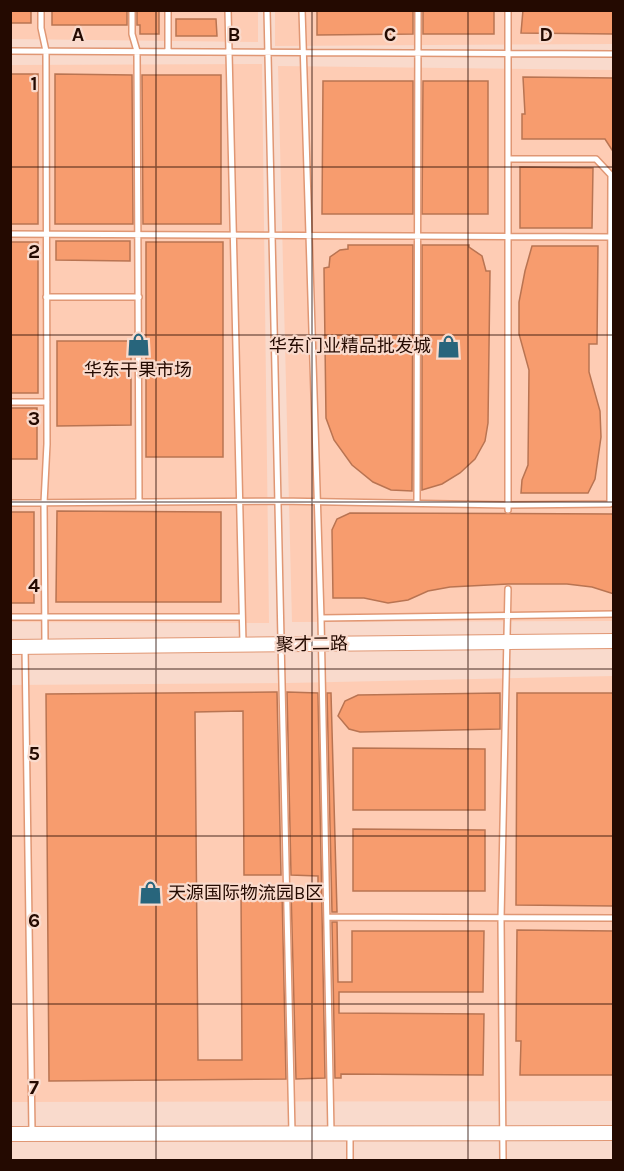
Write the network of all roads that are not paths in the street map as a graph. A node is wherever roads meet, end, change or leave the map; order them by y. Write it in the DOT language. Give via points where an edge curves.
graph roads {
  1 [pos="41,10"];
  2 [pos="132,10"];
  3 [pos="168,10"];
  4 [pos="228,10"];
  5 [pos="267,10"];
  6 [pos="302,10"];
  7 [pos="418,10"];
  8 [pos="508,10"];
  9 [pos="10,51"];
  10 [pos="46,51"];
  11 [pos="137,51"];
  12 [pos="168,51"];
  13 [pos="229,52"];
  14 [pos="268,52"];
  15 [pos="303,52"];
  16 [pos="419,53"];
  17 [pos="508,53"];
  18 [pos="614,54"];
  19 [pos="508,159"];
  20 [pos="10,234"];
  21 [pos="46,234"];
  22 [pos="139,235"];
  23 [pos="234,236"];
  24 [pos="273,236"];
  25 [pos="309,237"];
  26 [pos="418,237"];
  27 [pos="507,237"];
  28 [pos="612,237"];
  29 [pos="46,297"];
  30 [pos="139,297"];
  31 [pos="10,402"];
  32 [pos="47,402"];
  33 [pos="240,501"];
  34 [pos="279,501"];
  35 [pos="317,501"];
  36 [pos="139,502"];
  37 [pos="10,503"];
  38 [pos="44,503"];
  39 [pos="417,503"];
  40 [pos="508,507"];
  41 [pos="508,590"];
  42 [pos="614,614"];
  43 [pos="10,616"];
  44 [pos="45,616"];
  45 [pos="508,616"];
  46 [pos="242,617"];
  47 [pos="321,618"];
  48 [pos="614,641"];
  49 [pos="508,642"];
  50 [pos="282,644"];
  51 [pos="321,644"];
  52 [pos="243,645"];
  53 [pos="17,647"];
  54 [pos="45,647"];
  55 [pos="327,917"];
  56 [pos="614,918"];
  57 [pos="501,919"];
  58 [pos="292,1133"];
  59 [pos="331,1133"];
  60 [pos="350,1133"];
  61 [pos="503,1133"];
  62 [pos="614,1133"];
  63 [pos="10,1134"];
  64 [pos="32,1134"];
  65 [pos="350,1161"];
  66 [pos="503,1161"];
  1 -- 10 [label="lane"];
  2 -- 11 [label="lane"];
  3 -- 12 [label="lane"];
  4 -- 13 [label="lane"];
  5 -- 14 [label="lane"];
  6 -- 15 [label="lane"];
  7 -- 16 [label="lane"];
  8 -- 17 [label="lane"];
  9 -- 10 [label="lane"];
  10 -- 11 [label="lane"];
  10 -- 21 [label="lane"];
  11 -- 12 [label="lane"];
  11 -- 22 [label="lane"];
  12 -- 13 [label="lane"];
  13 -- 14 [label="lane"];
  13 -- 23 [label="lane"];
  14 -- 15 [label="lane"];
  14 -- 24 [label="lane"];
  15 -- 16 [label="lane"];
  15 -- 25 [label="lane"];
  16 -- 17 [label="lane"];
  16 -- 26 [label="lane"];
  17 -- 18 [label="lane"];
  17 -- 19 [label="lane"];
  19 -- 27 [label="lane"];
  19 -- 28 [label="lane" via="597,159 611,175"];
  20 -- 21 [label="lane"];
  21 -- 22 [label="lane"];
  21 -- 29 [label="lane"];
  22 -- 23 [label="lane"];
  22 -- 30 [label="lane"];
  23 -- 24 [label="lane"];
  23 -- 33 [label="lane"];
  24 -- 25 [label="lane"];
  24 -- 34 [label="lane"];
  25 -- 26 [label="lane"];
  25 -- 35 [label="lane"];
  26 -- 27 [label="lane"];
  26 -- 39 [label="lane"];
  27 -- 28 [label="lane"];
  27 -- 40 [label="lane"];
  28 -- 40 [label="lane" via="610,504"];
  29 -- 30 [label="lane"];
  29 -- 32 [label="lane"];
  30 -- 36 [label="lane"];
  31 -- 32 [label="lane"];
  32 -- 38 [label="lane"];
  33 -- 34 [label="lane"];
  33 -- 36 [label="lane"];
  33 -- 46 [label="lane"];
  34 -- 35 [label="lane"];
  34 -- 50 [label="lane"];
  35 -- 39 [label="lane"];
  35 -- 47 [label="lane"];
  36 -- 38 [label="lane"];
  37 -- 38 [label="lane"];
  38 -- 44 [label="lane"];
  39 -- 40 [label="lane"];
  41 -- 45 [label="lane"];
  42 -- 45 [label="lane"];
  43 -- 44 [label="lane"];
  44 -- 46 [label="lane"];
  44 -- 54 [label="lane"];
  45 -- 47 [label="lane"];
  45 -- 49 [label="lane"];
  46 -- 52 [label="lane"];
  47 -- 51 [label="lane"];
  48 -- 49 [label="street, 聚才二路"];
  49 -- 51 [label="street, 聚才二路"];
  49 -- 57 [label="lane"];
  50 -- 51 [label="street, 聚才二路"];
  50 -- 52 [label="street, 聚才二路"];
  50 -- 58 [label="lane"];
  51 -- 55 [label="lane"];
  52 -- 54 [label="street, 聚才二路"];
  53 -- 54 [label="street, 聚才二路"];
  53 -- 64 [label="lane"];
  55 -- 57 [label="lane"];
  55 -- 59 [label="lane"];
  56 -- 57 [label="lane"];
  57 -- 61 [label="lane"];
  58 -- 59 [label="street"];
  58 -- 64 [label="street"];
  59 -- 60 [label="street"];
  60 -- 61 [label="street"];
  60 -- 65 [label="lane"];
  61 -- 62 [label="street"];
  61 -- 66 [label="lane"];
  63 -- 64 [label="street"];
}
